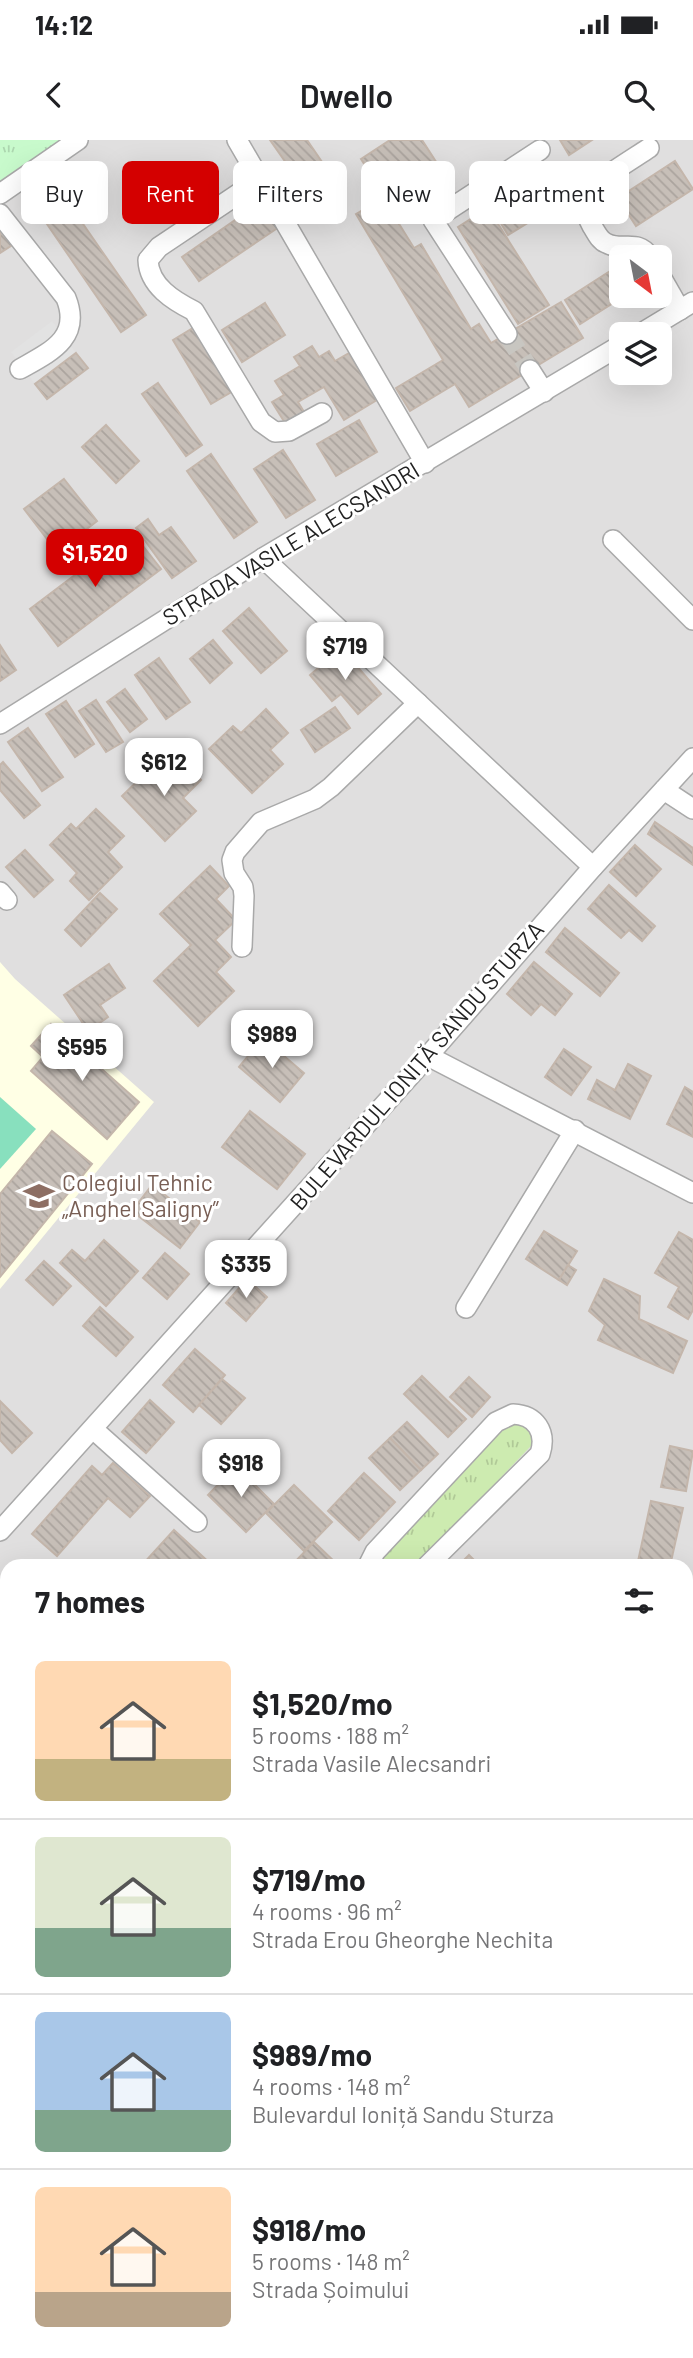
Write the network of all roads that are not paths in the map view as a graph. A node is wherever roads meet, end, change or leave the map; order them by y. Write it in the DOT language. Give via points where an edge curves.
graph roads {
  1 [pos="78,140"];
  2 [pos="237,140"];
  3 [pos="649,148"];
  4 [pos="540,150"];
  5 [pos="249,161"];
  6 [pos="0,194"];
  7 [pos="233,197"];
  8 [pos="0,214"];
  9 [pos="285,224"];
  10 [pos="612,245"];
  11 [pos="672,289"];
  12 [pos="687,306"];
  13 [pos="660,322"];
  14 [pos="507,334"];
  15 [pos="609,352"];
  16 [pos="20,369"];
  17 [pos="530,370"];
  18 [pos="544,392"];
  19 [pos="322,413"];
  20 [pos="425,463"];
  21 [pos="613,540"];
  22 [pos="263,558"];
  23 [pos="693,620"];
  24 [pos="418,703"];
  25 [pos="0,724"];
  26 [pos="693,758"];
  27 [pos="664,790"];
  28 [pos="693,810"];
  29 [pos="593,867"];
  30 [pos="242,947"];
  31 [pos="428,1056"];
  32 [pos="575,1130"];
  33 [pos="693,1193"];
  34 [pos="466,1308"];
  35 [pos="93,1429"];
  36 [pos="197,1522"];
  37 [pos="0,1531"];
  38 [pos="372,1559"];
  39 [pos="434,1559"];
  1 -- 6 [label="street"];
  2 -- 5 [label="street"];
  3 -- 10 [label="street" via="587,194 586,215 605,243"];
  4 -- 14 [label="street" via="433,220"];
  7 -- 19 [label="street" via="159,247 148,260 150,275 178,303 194,311 261,422 275,432 289,431"];
  8 -- 16 [label="street" via="72,311 65,339"];
  9 -- 20 [label="street"];
  11 -- 12 [label="street"];
  12 -- 13 [label="street"];
  15 -- 18 [label="street, STRADA VASILE ALECSANDRI"];
  17 -- 18 [label="street"];
  18 -- 20 [label="street, STRADA VASILE ALECSANDRI"];
  20 -- 22 [label="street, STRADA VASILE ALECSANDRI"];
  21 -- 23 [label="street"];
  22 -- 24 [label="street"];
  22 -- 25 [label="street, STRADA VASILE ALECSANDRI"];
  24 -- 29 [label="street"];
  24 -- 30 [label="street" via="331,787 315,799 261,822 235,852 234,873 244,896"];
  26 -- 27 [label="street, BULEVARDUL IONIȚĂ SANDU STURZA"];
  27 -- 28 [label="street"];
  27 -- 29 [label="street, BULEVARDUL IONIȚĂ SANDU STURZA"];
  29 -- 31 [label="street, BULEVARDUL IONIȚĂ SANDU STURZA"];
  31 -- 32 [label="street"];
  31 -- 35 [label="street, BULEVARDUL IONIȚĂ SANDU STURZA"];
  32 -- 33 [label="street"];
  32 -- 34 [label="street"];
  35 -- 36 [label="street"];
  35 -- 37 [label="street, BULEVARDUL IONIȚĂ SANDU STURZA"];
  38 -- 39 [label="street" via="496,1422 513,1413 531,1418 543,1438 540,1454"];
}
